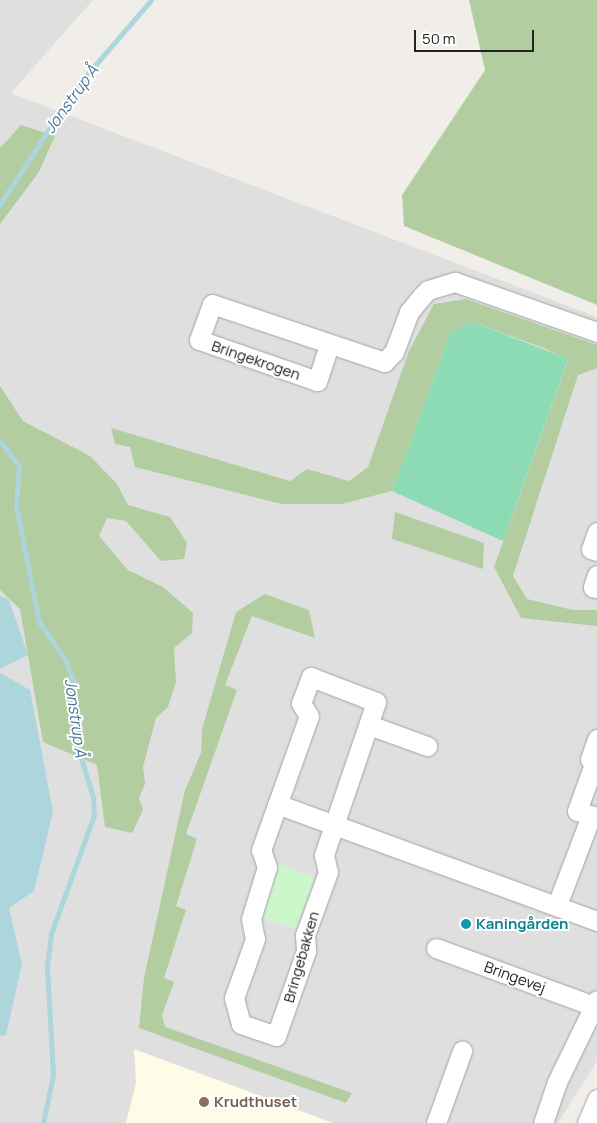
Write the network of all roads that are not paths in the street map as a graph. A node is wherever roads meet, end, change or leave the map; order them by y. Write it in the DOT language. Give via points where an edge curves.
graph roads {
  1 [pos="597,332"];
  2 [pos="329,345"];
  3 [pos="597,532"];
  4 [pos="597,551"];
  5 [pos="597,575"];
  6 [pos="597,588"];
  7 [pos="369,725"];
  8 [pos="597,739"];
  9 [pos="427,746"];
  10 [pos="277,804"];
  11 [pos="594,816"];
  12 [pos="335,824"];
  13 [pos="557,905"];
  14 [pos="597,921"];
  15 [pos="436,948"];
  16 [pos="595,1003"];
  17 [pos="462,1051"];
  18 [pos="597,1100"];
  19 [pos="436,1123"];
  20 [pos="543,1123"];
  21 [pos="587,1123"];
  1 -- 2 [label="street, Bringekrogen" via="455,282 428,290 423,295 409,312 394,352 384,362"];
  2 -- 2 [label="street, Bringekrogen" via="317,381 199,340 212,304"];
  3 -- 4 [label="street" via="591,549"];
  5 -- 6 [label="street" via="593,587"];
  7 -- 9 [label="street"];
  7 -- 10 [label="street, Bringebakken" via="376,702 311,677 301,703 309,716"];
  7 -- 12 [label="street, Bringebakken"];
  8 -- 11 [label="street" via="590,759 595,760 577,811"];
  10 -- 12 [label="street"];
  10 -- 12 [label="street, Bringebakken" via="261,850 266,867 251,919 255,940 234,998 241,1024 276,1036 306,951 305,935 328,872 324,856"];
  11 -- 13 [label="street"];
  12 -- 13 [label="street"];
  13 -- 14 [label="street"];
  15 -- 16 [label="street, Bringevej"];
  16 -- 20 [label="street, Bringevej" via="557,1082"];
  17 -- 19 [label="street"];
  18 -- 21 [label="street"];
}
